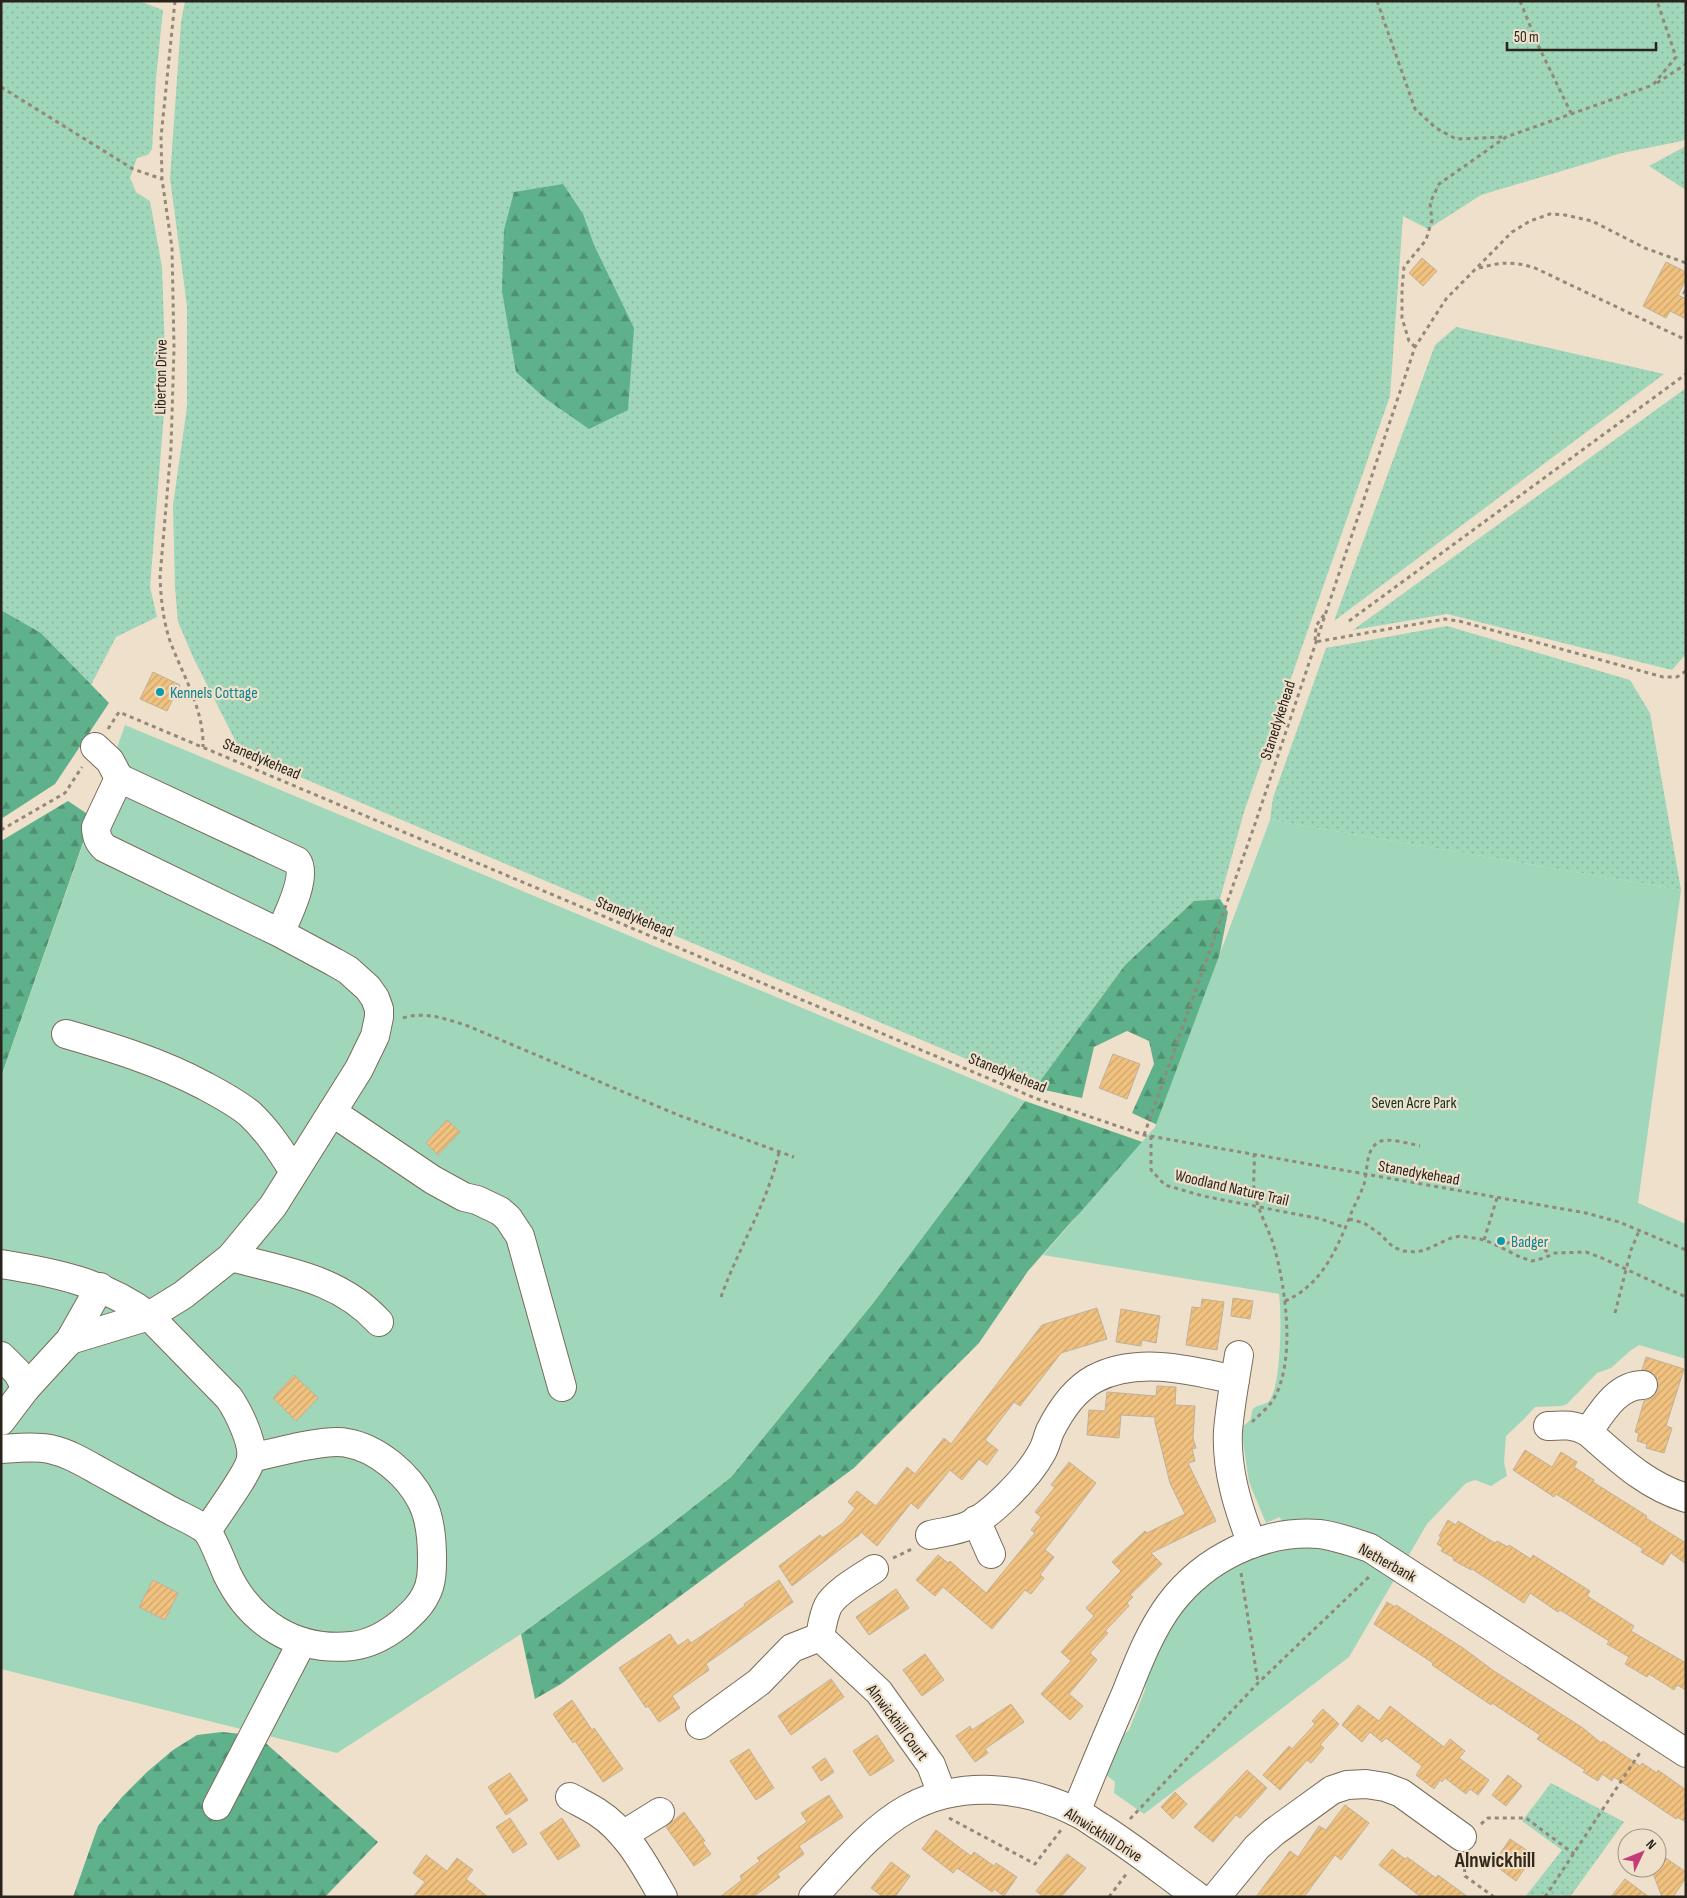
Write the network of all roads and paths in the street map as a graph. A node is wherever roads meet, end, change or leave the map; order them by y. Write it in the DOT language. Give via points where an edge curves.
graph roads {
  1 [pos="174,1"];
  2 [pos="1376,1"];
  3 [pos="1520,1"];
  4 [pos="1657,1"];
  5 [pos="1686,64"];
  6 [pos="1653,86"];
  7 [pos="1,87"];
  8 [pos="1571,113"];
  9 [pos="1506,137"];
  10 [pos="162,179"];
  11 [pos="1686,263"];
  12 [pos="1478,268"];
  13 [pos="1686,290"];
  14 [pos="1686,294"];
  15 [pos="1685,338"];
  16 [pos="1415,347"];
  17 [pos="1686,374"];
  18 [pos="1349,621"];
  19 [pos="1315,642"];
  20 [pos="1686,671"];
  21 [pos="95,747"];
  22 [pos="203,747"];
  23 [pos="119,778"];
  24 [pos="1,830"];
  25 [pos="280,933"];
  26 [pos="66,1034"];
  27 [pos="375,1036"];
  28 [pos="332,1112"];
  29 [pos="1144,1135"];
  30 [pos="1151,1136"];
  31 [pos="1420,1146"];
  32 [pos="779,1152"];
  33 [pos="1254,1155"];
  34 [pos="794,1157"];
  35 [pos="294,1172"];
  36 [pos="1365,1175"];
  37 [pos="1497,1198"];
  38 [pos="1259,1206"];
  39 [pos="1349,1219"];
  40 [pos="1346,1228"];
  41 [pos="1638,1231"];
  42 [pos="1484,1240"];
  43 [pos="1499,1246"];
  44 [pos="1686,1250"];
  45 [pos="1550,1254"];
  46 [pos="231,1257"];
  47 [pos="1,1264"];
  48 [pos="1625,1270"];
  49 [pos="100,1288"];
  50 [pos="720,1296"];
  51 [pos="1686,1297"];
  52 [pos="1285,1301"];
  53 [pos="1615,1313"];
  54 [pos="149,1316"];
  55 [pos="380,1322"];
  56 [pos="70,1340"];
  57 [pos="1,1356"];
  58 [pos="1643,1385"];
  59 [pos="562,1387"];
  60 [pos="26,1388"];
  61 [pos="1,1421"];
  62 [pos="1548,1426"];
  63 [pos="1228,1432"];
  64 [pos="1588,1432"];
  65 [pos="1,1449"];
  66 [pos="251,1458"];
  67 [pos="1686,1498"];
  68 [pos="976,1520"];
  69 [pos="207,1531"];
  70 [pos="930,1535"];
  71 [pos="1245,1547"];
  72 [pos="991,1554"];
  73 [pos="1388,1559"];
  74 [pos="874,1568"];
  75 [pos="820,1637"];
  76 [pos="302,1642"];
  77 [pos="1258,1683"];
  78 [pos="700,1725"];
  79 [pos="1653,1732"];
  80 [pos="1686,1753"];
  81 [pos="570,1797"];
  82 [pos="931,1798"];
  83 [pos="217,1806"];
  84 [pos="660,1812"];
  85 [pos="1076,1812"];
  86 [pos="623,1835"];
  87 [pos="1114,1836"];
  88 [pos="1462,1837"];
  89 [pos="1574,1854"];
  90 [pos="1140,1855"];
  91 [pos="663,1897"];
  92 [pos="813,1897"];
  93 [pos="1109,1897"];
  94 [pos="1198,1897"];
  95 [pos="1216,1897"];
  96 [pos="1494,1897"];
  97 [pos="1545,1897"];
  1 -- 10 [label="path, Liberton Drive" via="161,137"];
  2 -- 9 [label="path" via="1415,109 1436,128 1456,139"];
  3 -- 8 [label="path"];
  4 -- 6 [label="path" via="1676,57"];
  5 -- 6 [label="path"];
  6 -- 8 [label="path"];
  7 -- 10 [label="path" via="133,169"];
  8 -- 9 [label="path"];
  9 -- 16 [label="path" via="1439,184 1430,203 1432,220 1426,240 1404,267 1402,318 1409,341"];
  10 -- 22 [label="path, Liberton Drive" via="172,248 174,348 161,598 166,627 200,717"];
  11 -- 12 [label="path, Stanedykehead" via="1645,248 1592,221 1550,214 1512,232"];
  12 -- 15 [label="path" via="1502,262 1535,268"];
  12 -- 16 [label="path, Stanedykehead" via="1446,300"];
  13 -- 14 [label="path"];
  16 -- 19 [label="path, Stanedykehead"];
  17 -- 18 [label="path"];
  19 -- 20 [label="path" via="1445,619 1663,677 1677,677"];
  19 -- 29 [label="path, Stanedykehead" via="1255,824"];
  21 -- 22 [label="path, Stanedykehead" via="119,712"];
  21 -- 23 [label="street" via="110,761"];
  21 -- 24 [label="path" via="65,793"];
  22 -- 29 [label="path, Stanedykehead" via="1035,1098"];
  23 -- 25 [label="street" via="96,827 100,844"];
  23 -- 25 [label="street" via="297,861 300,876"];
  25 -- 27 [label="street" via="341,966 368,988 379,1009"];
  26 -- 35 [label="street" via="140,1056 183,1074 228,1099 256,1120"];
  27 -- 28 [label="street"];
  27 -- 32 [label="path" via="386,1026 406,1017 422,1015 446,1019 716,1130"];
  28 -- 35 [label="street"];
  28 -- 59 [label="street" via="433,1180 464,1197 489,1205 508,1218 520,1236"];
  29 -- 30 [label="path, Stanedykehead"];
  30 -- 33 [label="path, Stanedykehead"];
  30 -- 38 [label="path, Woodland Nature Trail" via="1151,1170 1165,1185"];
  31 -- 36 [label="path" via="1383,1140 1376,1143 1368,1156"];
  32 -- 34 [label="path"];
  32 -- 50 [label="path" via="766,1196"];
  33 -- 36 [label="path, Stanedykehead"];
  33 -- 38 [label="path" via="1254,1190"];
  35 -- 46 [label="street" via="273,1206"];
  36 -- 37 [label="path, Stanedykehead"];
  36 -- 39 [label="path"];
  37 -- 41 [label="path, Stanedykehead" via="1586,1213"];
  37 -- 42 [label="path"];
  38 -- 40 [label="path, Woodland Nature Trail" via="1321,1219"];
  38 -- 52 [label="path" via="1275,1249"];
  39 -- 40 [label="path"];
  39 -- 42 [label="path" via="1364,1223 1392,1247 1403,1251 1425,1250 1460,1236"];
  40 -- 52 [label="path" via="1322,1273 1301,1293"];
  41 -- 44 [label="path, Stanedykehead"];
  41 -- 48 [label="path"];
  42 -- 43 [label="path"];
  43 -- 45 [label="path" via="1513,1241 1533,1242"];
  43 -- 45 [label="path" via="1532,1261"];
  45 -- 48 [label="path" via="1586,1252"];
  46 -- 54 [label="street" via="183,1295"];
  46 -- 55 [label="street" via="324,1282 360,1303"];
  47 -- 49 [label="street" via="42,1271"];
  48 -- 51 [label="path"];
  48 -- 53 [label="path"];
  49 -- 54 [label="street"];
  49 -- 56 [label="street"];
  52 -- 63 [label="path" via="1288,1341 1275,1397 1243,1431"];
  54 -- 56 [label="street"];
  54 -- 66 [label="street" via="229,1398 245,1427"];
  56 -- 60 [label="street"];
  57 -- 60 [label="street" via="18,1372"];
  58 -- 64 [label="street" via="1633,1385 1622,1391"];
  60 -- 61 [label="street"];
  62 -- 64 [label="street" via="1568,1424"];
  63 -- 68 [label="street" via="1237,1367 1124,1369 1096,1378 1069,1400 1032,1467 1003,1500"];
  63 -- 71 [label="street" via="1230,1470"];
  64 -- 67 [label="street" via="1646,1479 1667,1492"];
  65 -- 69 [label="street" via="49,1449 73,1457"];
  66 -- 69 [label="street"];
  66 -- 76 [label="street" via="332,1442 359,1446 402,1476 413,1488 427,1514 432,1553 430,1583 420,1605 410,1616 384,1635 355,1646 319,1646"];
  68 -- 70 [label="street" via="967,1526"];
  68 -- 72 [label="street"];
  69 -- 76 [label="street" via="245,1604 264,1621"];
  70 -- 74 [label="path" via="922,1545"];
  71 -- 73 [label="street, Netherbank" via="1284,1536 1320,1534 1370,1548"];
  71 -- 77 [label="path"];
  71 -- 85 [label="street, Netherbank" via="1216,1560 1170,1603 1138,1663"];
  73 -- 77 [label="path"];
  73 -- 79 [label="street, Netherbank"];
  74 -- 75 [label="street" via="828,1605"];
  75 -- 78 [label="street" via="792,1648 759,1682"];
  75 -- 82 [label="street, Alnwickhill Court" via="879,1692 931,1764"];
  76 -- 83 [label="street"];
  77 -- 87 [label="path"];
  79 -- 80 [label="street, Netherbank"];
  79 -- 89 [label="path"];
  81 -- 86 [label="street" via="598,1813"];
  82 -- 85 [label="street, Alnwickhill Drive" via="973,1790 1005,1790 1034,1796"];
  82 -- 85 [label="path" via="1035,1864"];
  82 -- 92 [label="street" via="906,1809 880,1828"];
  84 -- 86 [label="street"];
  85 -- 87 [label="street, Alnwickhill Drive"];
  86 -- 91 [label="street"];
  87 -- 90 [label="street, Alnwickhill Drive"];
  88 -- 89 [label="path" via="1488,1818 1526,1818"];
  88 -- 95 [label="street" via="1400,1793 1366,1784 1348,1785 1332,1790 1274,1832 1257,1847"];
  88 -- 96 [label="path" via="1465,1876"];
  89 -- 97 [label="path"];
  90 -- 93 [label="path"];
  90 -- 94 [label="street, Alnwickhill Drive"];
}
